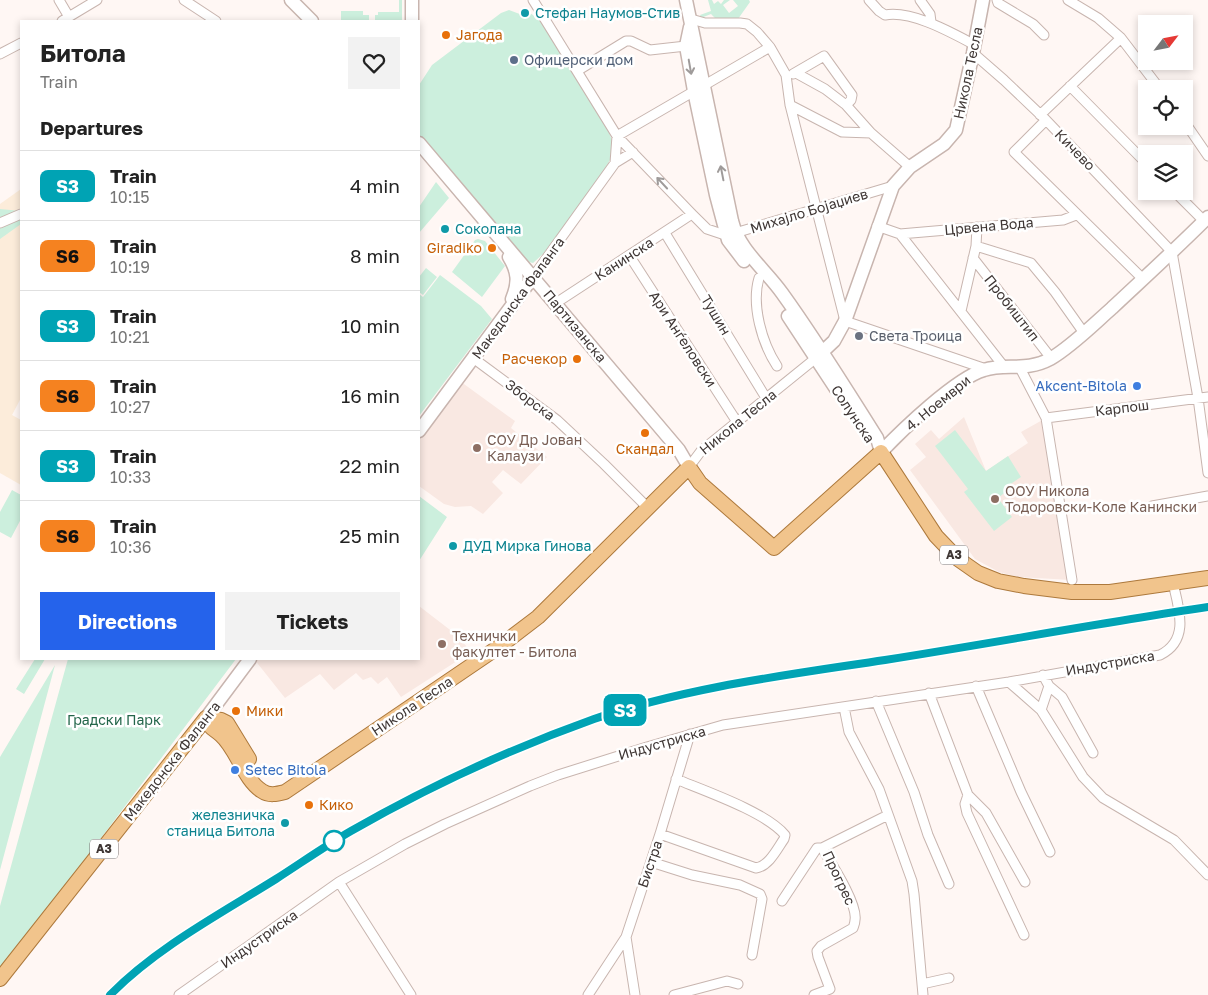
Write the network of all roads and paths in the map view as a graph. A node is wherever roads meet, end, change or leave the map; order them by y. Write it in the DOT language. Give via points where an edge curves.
graph roads {
  1 [pos="59,0"];
  2 [pos="97,0"];
  3 [pos="184,0"];
  4 [pos="291,0"];
  5 [pos="412,0"];
  6 [pos="533,0"];
  7 [pos="686,0"];
  8 [pos="869,0"];
  9 [pos="920,0"];
  10 [pos="983,0"];
  11 [pos="997,0"];
  12 [pos="1068,0"];
  13 [pos="66,19"];
  14 [pos="691,19"];
  15 [pos="214,20"];
  16 [pos="308,20"];
  17 [pos="412,20"];
  18 [pos="931,22"];
  19 [pos="1044,36"];
  20 [pos="1121,38"];
  21 [pos="20,44"];
  22 [pos="686,46"];
  23 [pos="770,47"];
  24 [pos="974,49"];
  25 [pos="0,54"];
  26 [pos="577,71"];
  27 [pos="796,73"];
  28 [pos="786,75"];
  29 [pos="1153,80"];
  30 [pos="1070,86"];
  31 [pos="699,88"];
  32 [pos="790,105"];
  33 [pos="846,105"];
  34 [pos="1043,118"];
  35 [pos="871,133"];
  36 [pos="1193,134"];
  37 [pos="617,136"];
  38 [pos="420,144"];
  39 [pos="633,152"];
  40 [pos="1138,155"];
  41 [pos="1208,156"];
  42 [pos="616,163"];
  43 [pos="910,167"];
  44 [pos="892,186"];
  45 [pos="1184,200"];
  46 [pos="816,208"];
  47 [pos="20,214"];
  48 [pos="692,214"];
  49 [pos="1076,215"];
  50 [pos="1206,219"];
  51 [pos="0,223"];
  52 [pos="878,226"];
  53 [pos="977,227"];
  54 [pos="665,232"];
  55 [pos="730,234"];
  56 [pos="900,234"];
  57 [pos="497,235"];
  58 [pos="976,246"];
  59 [pos="1172,252"];
  60 [pos="629,255"];
  61 [pos="974,258"];
  62 [pos="534,277"];
  63 [pos="759,278"];
  64 [pos="1143,280"];
  65 [pos="556,303"];
  66 [pos="507,311"];
  67 [pos="961,311"];
  68 [pos="845,322"];
  69 [pos="1084,333"];
  70 [pos="819,355"];
  71 [pos="473,358"];
  72 [pos="1051,358"];
  73 [pos="778,366"];
  74 [pos="1005,368"];
  75 [pos="1020,368"];
  76 [pos="986,369"];
  77 [pos="1208,397"];
  78 [pos="766,398"];
  79 [pos="1198,398"];
  80 [pos="1046,418"];
  81 [pos="737,422"];
  82 [pos="420,430"];
  83 [pos="881,452"];
  84 [pos="689,467"];
  85 [pos="1208,473"];
  86 [pos="1208,496"];
  87 [pos="1152,506"];
  88 [pos="648,508"];
  89 [pos="1208,578"];
  90 [pos="1072,580"];
  91 [pos="1173,583"];
  92 [pos="249,660"];
  93 [pos="1043,675"];
  94 [pos="1008,682"];
  95 [pos="976,686"];
  96 [pos="1049,686"];
  97 [pos="929,693"];
  98 [pos="876,701"];
  99 [pos="844,707"];
  100 [pos="1041,710"];
  101 [pos="206,718"];
  102 [pos="690,734"];
  103 [pos="1094,753"];
  104 [pos="676,779"];
  105 [pos="968,795"];
  106 [pos="888,815"];
  107 [pos="660,834"];
  108 [pos="822,848"];
  109 [pos="1050,852"];
  110 [pos="650,862"];
  111 [pos="1208,875"];
  112 [pos="340,882"];
  113 [pos="1024,882"];
  114 [pos="950,884"];
  115 [pos="782,902"];
  116 [pos="1024,936"];
  117 [pos="626,937"];
  118 [pos="752,955"];
  119 [pos="950,978"];
  120 [pos="0,979"];
  121 [pos="738,984"];
  122 [pos="922,984"];
  123 [pos="831,992"];
  124 [pos="179,995"];
  125 [pos="411,995"];
  126 [pos="588,995"];
  127 [pos="635,995"];
  128 [pos="674,995"];
  129 [pos="814,995"];
  130 [pos="924,995"];
  1 -- 13 [label="street"];
  2 -- 13 [label="street"];
  3 -- 15 [label="street"];
  4 -- 16 [label="street"];
  5 -- 17 [label="street"];
  6 -- 26 [label="street"];
  7 -- 14 [label="street, Солунска"];
  8 -- 18 [label="street, Кичево" via="885,15"];
  9 -- 18 [label="street" via="930,14"];
  10 -- 24 [label="street, Никола Тесла"];
  11 -- 19 [label="street" via="1033,24"];
  12 -- 20 [label="street" via="1098,18"];
  14 -- 22 [label="street, Солунска"];
  14 -- 23 [label="street" via="747,24"];
  14 -- 31 [label="street, Солунска"];
  18 -- 24 [label="street, Кичево"];
  20 -- 29 [label="street"];
  20 -- 30 [label="street"];
  21 -- 25 [label="street"];
  22 -- 26 [label="street" via="650,50 626,41"];
  22 -- 31 [label="street, Солунска, one-way"];
  23 -- 28 [label="street"];
  23 -- 31 [label="street"];
  24 -- 34 [label="street, Кичево"];
  24 -- 43 [label="street, Никола Тесла" via="954,134"];
  26 -- 37 [label="street"];
  27 -- 28 [label="street"];
  27 -- 33 [label="street"];
  27 -- 33 [label="street" via="824,56 852,96"];
  28 -- 32 [label="street"];
  30 -- 34 [label="street"];
  30 -- 40 [label="street"];
  31 -- 37 [label="street"];
  31 -- 55 [label="street, Солунска"];
  32 -- 35 [label="street" via="842,132"];
  32 -- 46 [label="street"];
  33 -- 35 [label="street"];
  34 -- 49 [label="street" via="1014,152"];
  34 -- 59 [label="street, Кичево"];
  35 -- 43 [label="street"];
  36 -- 41 [label="street"];
  37 -- 39 [label="street"];
  37 -- 42 [label="street"];
  38 -- 57 [label="street, Партизанска"];
  39 -- 42 [label="street, Македонска Фаланга"];
  48 -- 39 [label="street, one-way"];
  42 -- 62 [label="street, Македонска Фаланга"];
  43 -- 44 [label="street, Никола Тесла"];
  44 -- 46 [label="street, Михајло Бојаџиев"];
  44 -- 52 [label="street, Никола Тесла"];
  45 -- 50 [label="street"];
  46 -- 55 [label="street, Михајло Бојаџиев"];
  46 -- 68 [label="street"];
  47 -- 51 [label="street"];
  48 -- 54 [label="street, Канинска"];
  48 -- 55 [label="street" via="707,229"];
  49 -- 53 [label="street, Црвена Вода" via="1063,220"];
  49 -- 64 [label="street"];
  50 -- 59 [label="street, 4. Ноември"];
  52 -- 56 [label="street"];
  52 -- 68 [label="street, Никола Тесла"];
  53 -- 56 [label="street, Црвена Вода"];
  53 -- 58 [label="street"];
  54 -- 60 [label="street, Канинска"];
  54 -- 78 [label="street, Тушин"];
  55 -- 63 [label="street, Солунска" via="733,247"];
  55 -- 70 [label="street, Солунска" via="781,291"];
  56 -- 67 [label="street"];
  57 -- 62 [label="street, Партизанска"];
  57 -- 66 [label="street" via="518,276"];
  58 -- 61 [label="street"];
  58 -- 69 [label="street" via="1031,264"];
  59 -- 64 [label="street, 4. Ноември"];
  59 -- 79 [label="street"];
  60 -- 65 [label="street, Канинска"];
  60 -- 81 [label="street, Ари Анѓеловски"];
  61 -- 67 [label="street"];
  61 -- 72 [label="street, Пробиштип"];
  62 -- 65 [label="street, Партизанска"];
  62 -- 66 [label="street, Македонска Фаланга"];
  63 -- 70 [label="street, Солунска"];
  63 -- 73 [label="street" via="756,297 763,335 768,352"];
  64 -- 69 [label="street, 4. Ноември"];
  65 -- 84 [label="street, Партизанска" via="679,450"];
  66 -- 71 [label="street, Македонска Фаланга"];
  67 -- 74 [label="street"];
  68 -- 70 [label="street, Никола Тесла" via="834,341"];
  68 -- 76 [label="street"];
  69 -- 72 [label="street, 4. Ноември"];
  70 -- 78 [label="street, Никола Тесла"];
  70 -- 83 [label="street, Солунска" via="871,442"];
  71 -- 82 [label="street, Македонска Фаланга"];
  71 -- 88 [label="street, Зборска" via="557,420"];
  72 -- 75 [label="street, 4. Ноември"];
  74 -- 75 [label="street, 4. Ноември"];
  74 -- 76 [label="street, 4. Ноември"];
  75 -- 80 [label="street"];
  76 -- 83 [label="street, 4. Ноември" via="964,380"];
  77 -- 79 [label="street, Карпош"];
  78 -- 81 [label="street, Никола Тесла"];
  79 -- 80 [label="street, Карпош"];
  79 -- 85 [label="street"];
  80 -- 90 [label="street"];
  81 -- 84 [label="street, Никола Тесла" via="701,452"];
  83 -- 84 [label="main road, 4. Ноември" via="774,548 700,483"];
  83 -- 91 [label="main road, A3" via="936,536 958,559 978,573 1024,586 1072,592 1110,592"];
  84 -- 88 [label="main road, Никола Тесла"];
  86 -- 87 [label="street"];
  88 -- 101 [label="main road, Никола Тесла" via="538,617 284,792 262,792"];
  89 -- 91 [label="main road, A3"];
  91 -- 93 [label="street, Индустриска" via="1180,628 1170,650 1160,655"];
  92 -- 101 [label="street, Македонска Фаланга"];
  93 -- 94 [label="street, Индустриска"];
  93 -- 96 [label="street"];
  94 -- 95 [label="street, Индустриска"];
  94 -- 100 [label="street"];
  95 -- 97 [label="street, Индустриска"];
  95 -- 109 [label="street"];
  96 -- 100 [label="street"];
  96 -- 103 [label="street" via="1062,697"];
  97 -- 98 [label="street, Индустриска"];
  97 -- 105 [label="street"];
  98 -- 99 [label="street, Индустриска"];
  98 -- 114 [label="street"];
  99 -- 102 [label="street, Индустриска" via="723,725"];
  99 -- 106 [label="street" via="849,732 879,789"];
  100 -- 111 [label="street" via="1083,777 1103,798 1174,840"];
  101 -- 120 [label="main road, Македонска Фаланга / A3"];
  102 -- 104 [label="street, Бистра"];
  102 -- 112 [label="street, Индустриска" via="530,786 405,844"];
  104 -- 107 [label="street, Бистра"];
  104 -- 107 [label="street" via="761,816 782,831 784,839 766,863 756,868"];
  105 -- 113 [label="street" via="986,812"];
  105 -- 116 [label="street" via="965,804 967,814"];
  106 -- 108 [label="street, Прогрес"];
  106 -- 122 [label="street" via="913,887"];
  107 -- 110 [label="street, Бистра"];
  108 -- 115 [label="street" via="817,848"];
  108 -- 123 [label="street, Прогрес" via="842,881 856,919 853,928 817,951"];
  110 -- 117 [label="street, Бистра"];
  110 -- 118 [label="street" via="740,885 760,894 762,899"];
  112 -- 124 [label="street, Индустриска"];
  112 -- 125 [label="street"];
  117 -- 126 [label="street"];
  117 -- 127 [label="street, Бистра"];
  119 -- 122 [label="street"];
  121 -- 128 [label="street" via="727,982"];
  122 -- 130 [label="street"];
  123 -- 129 [label="street, Прогрес"];
}
